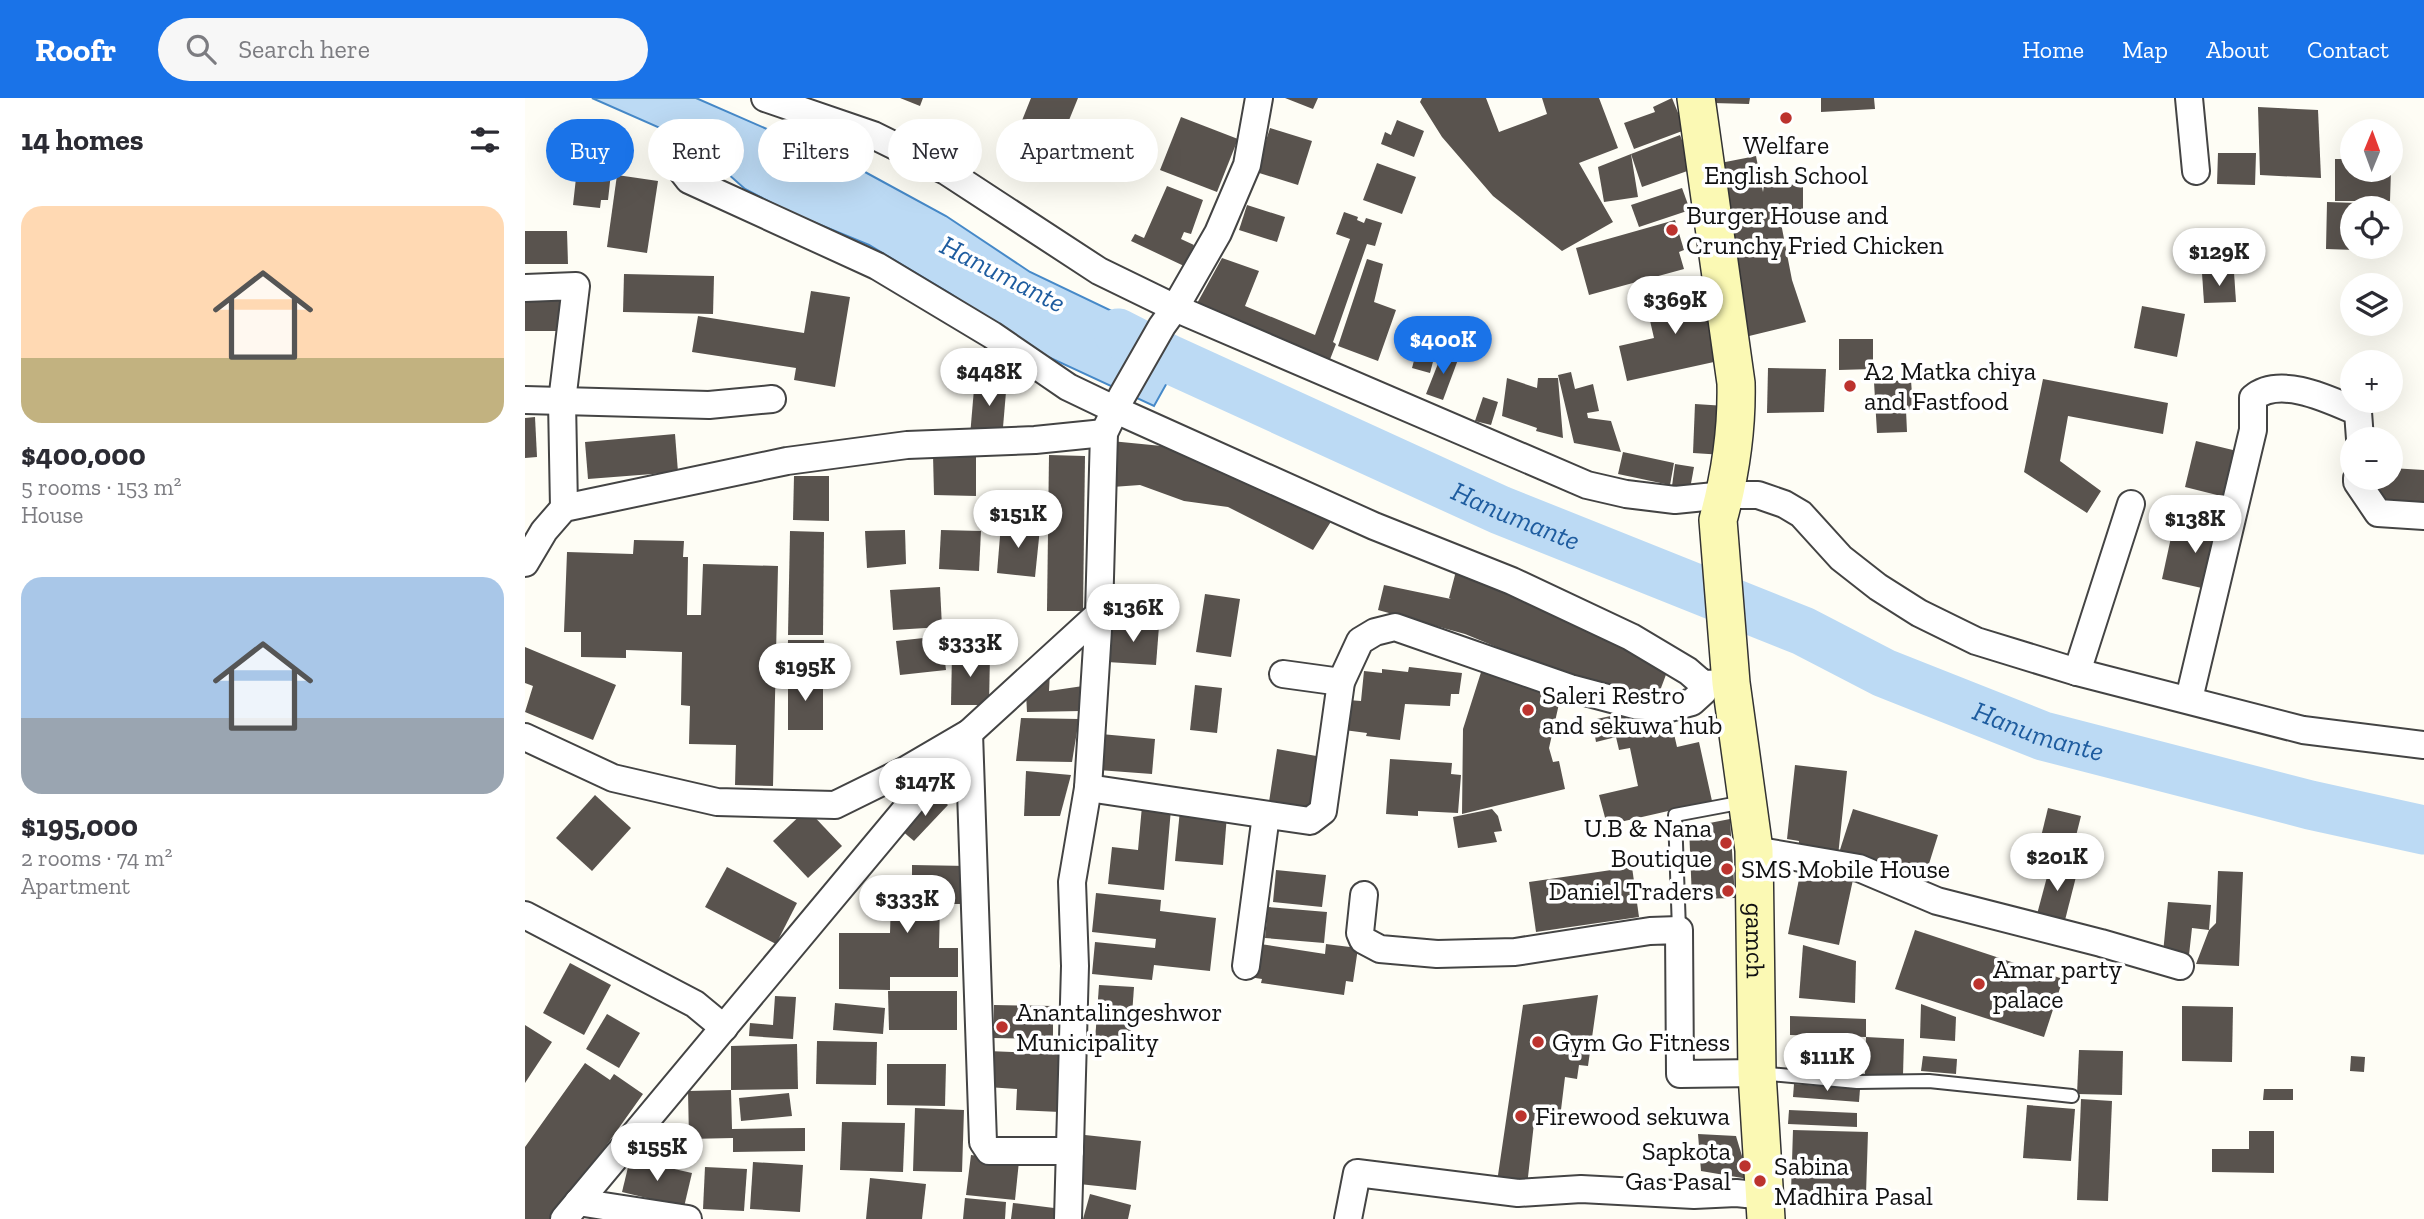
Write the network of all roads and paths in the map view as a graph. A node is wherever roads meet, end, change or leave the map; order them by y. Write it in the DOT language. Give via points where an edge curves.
graph roads {
  1 [pos="765,98"];
  2 [pos="1259,98"];
  3 [pos="1696,98"];
  4 [pos="2189,98"];
  5 [pos="2196,171"];
  6 [pos="693,182"];
  7 [pos="525,288"];
  8 [pos="1169,317"];
  9 [pos="772,399"];
  10 [pos="525,400"];
  11 [pos="562,401"];
  12 [pos="1114,413"];
  13 [pos="2359,427"];
  14 [pos="2362,490"];
  15 [pos="2131,504"];
  16 [pos="564,508"];
  17 [pos="1721,508"];
  18 [pos="2424,516"];
  19 [pos="525,563"];
  20 [pos="1099,614"];
  21 [pos="2077,671"];
  22 [pos="1283,674"];
  23 [pos="1721,676"];
  24 [pos="1341,682"];
  25 [pos="2189,699"];
  26 [pos="969,733"];
  27 [pos="525,737"];
  28 [pos="2424,745"];
  29 [pos="1088,788"];
  30 [pos="1747,801"];
  31 [pos="1266,815"];
  32 [pos="1754,850"];
  33 [pos="1364,895"];
  34 [pos="525,915"];
  35 [pos="1679,930"];
  36 [pos="1246,966"];
  37 [pos="2180,966"];
  38 [pos="724,1028"];
  39 [pos="1757,1073"];
  40 [pos="2072,1096"];
  41 [pos="1070,1151"];
  42 [pos="1766,1207"];
  43 [pos="571,1211"];
  44 [pos="683,1219"];
  45 [pos="688,1219"];
  46 [pos="1068,1219"];
  47 [pos="1348,1219"];
  1 -- 8 [label="street" via="873,135 946,171"];
  2 -- 8 [label="street" via="1247,165 1218,233"];
  3 -- 17 [label="street, gamch" via="1736,383 1737,409"];
  4 -- 5 [label="street"];
  6 -- 12 [label="street" via="877,266"];
  7 -- 11 [label="street" via="576,286"];
  8 -- 12 [label="street"];
  8 -- 17 [label="street" via="1587,485"];
  9 -- 11 [label="street" via="709,405"];
  10 -- 11 [label="street"];
  11 -- 16 [label="street"];
  12 -- 16 [label="street" via="1035,440 907,445 787,461"];
  12 -- 20 [label="street"];
  12 -- 23 [label="street" via="1512,581 1631,637 1688,671"];
  13 -- 25 [label="street" via="2358,412 2307,391 2268,389 2253,398 2253,430"];
  14 -- 18 [label="street" via="2378,513"];
  15 -- 21 [label="street"];
  16 -- 19 [label="street"];
  17 -- 21 [label="street" via="1758,495 1784,504 1801,514 1840,558 1919,613 1976,641"];
  17 -- 23 [label="street, gamch"];
  20 -- 26 [label="street"];
  20 -- 29 [label="street"];
  21 -- 25 [label="street"];
  22 -- 24 [label="street"];
  23 -- 24 [label="street" via="1692,702 1670,708 1634,705 1570,688 1395,627 1360,641"];
  23 -- 30 [label="street, gamch"];
  24 -- 31 [label="street" via="1323,811 1310,821"];
  25 -- 28 [label="street" via="2303,730"];
  26 -- 27 [label="street" via="835,805 717,802 613,778"];
  26 -- 38 [label="street"];
  26 -- 41 [label="street" via="982,1142 989,1151"];
  29 -- 31 [label="street"];
  29 -- 41 [label="street" via="1072,883 1075,966"];
  30 -- 32 [label="street, gamch"];
  30 -- 35 [label="lane" via="1675,815"];
  31 -- 36 [label="street"];
  32 -- 37 [label="street" via="1859,868 1937,901"];
  32 -- 39 [label="street, gamch"];
  33 -- 35 [label="street" via="1360,933 1363,940 1380,949 1437,954 1515,952"];
  34 -- 38 [label="street" via="695,1004"];
  35 -- 39 [label="street" via="1680,1074"];
  38 -- 43 [label="street"];
  39 -- 40 [label="lane" via="1857,1082 1929,1081"];
  39 -- 42 [label="street, gamch"];
  41 -- 46 [label="street"];
  42 -- 47 [label="street" via="1736,1193 1581,1189 1518,1193 1357,1173"];
  43 -- 44 [label="street"];
  44 -- 45 [label="street"];
}
